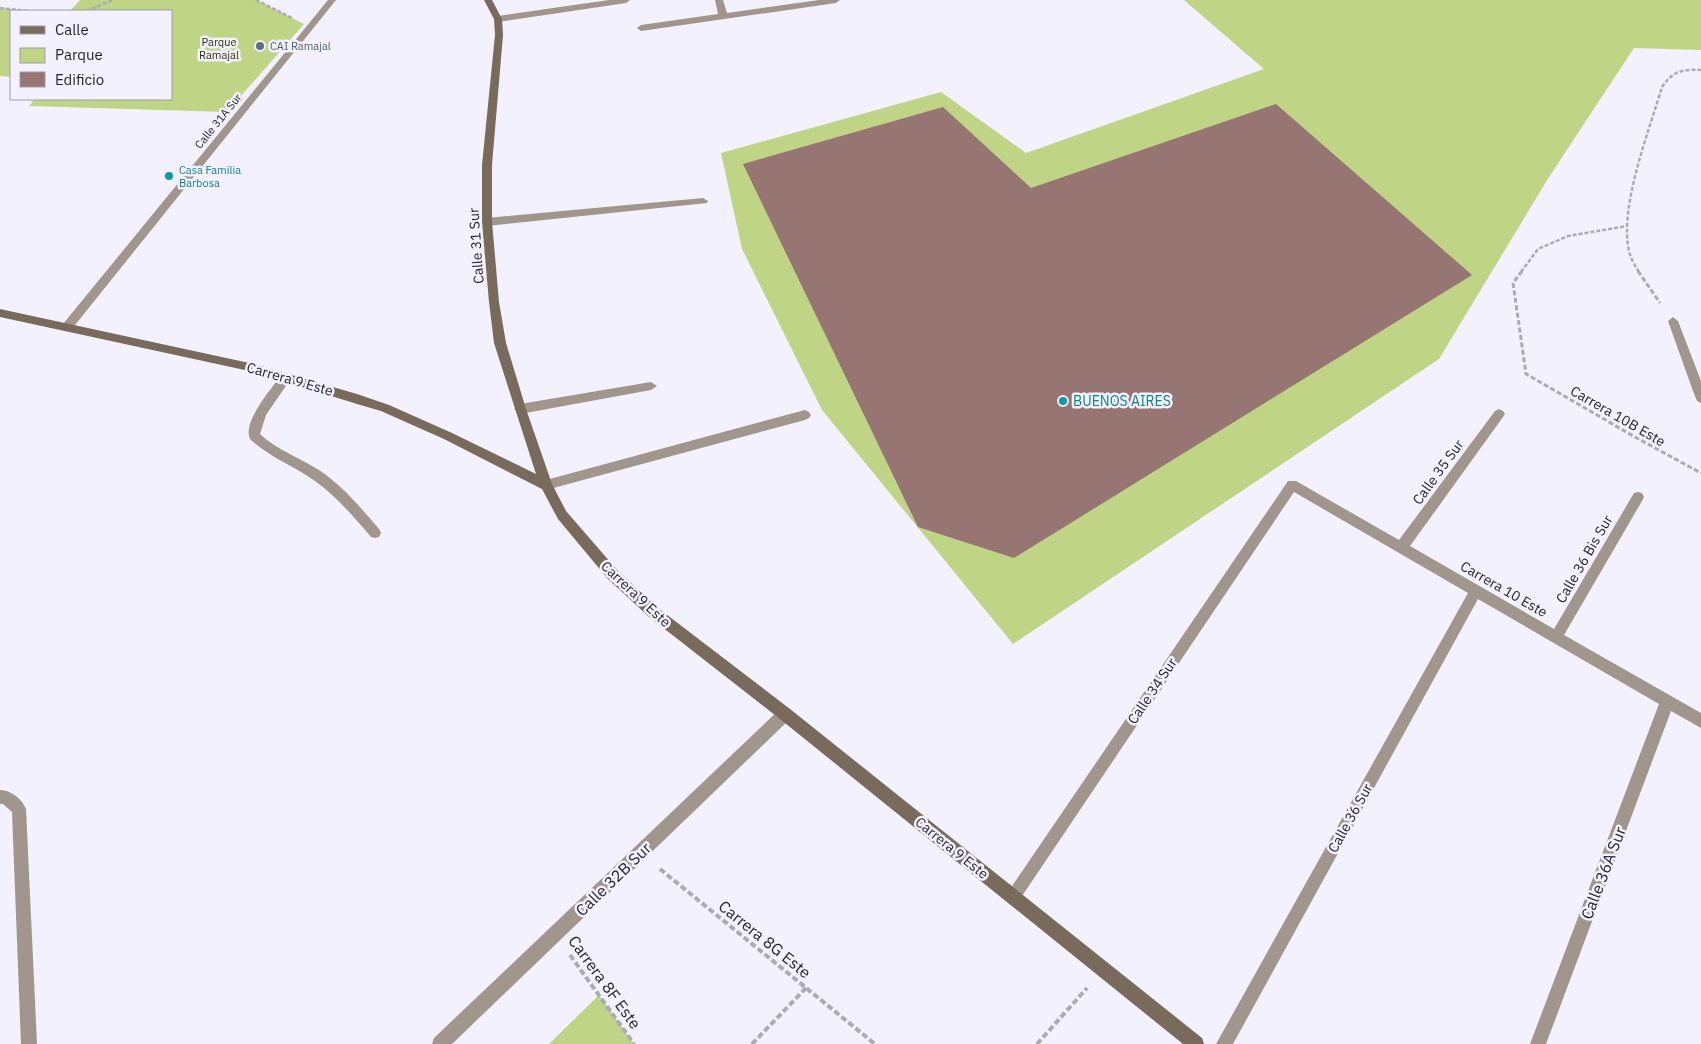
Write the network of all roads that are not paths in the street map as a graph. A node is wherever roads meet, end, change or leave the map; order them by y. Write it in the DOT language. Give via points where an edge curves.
graph roads {
  1 [pos="332,0"];
  2 [pos="488,0"];
  3 [pos="626,0"];
  4 [pos="719,0"];
  5 [pos="836,0"];
  6 [pos="723,16"];
  7 [pos="498,19"];
  8 [pos="641,28"];
  9 [pos="703,201"];
  10 [pos="487,222"];
  11 [pos="0,313"];
  12 [pos="1672,321"];
  13 [pos="67,327"];
  14 [pos="286,377"];
  15 [pos="651,386"];
  16 [pos="1700,393"];
  17 [pos="520,409"];
  18 [pos="1499,414"];
  19 [pos="805,415"];
  20 [pos="546,485"];
  21 [pos="1292,485"];
  22 [pos="1638,497"];
  23 [pos="375,533"];
  24 [pos="1401,548"];
  25 [pos="1476,592"];
  26 [pos="1556,637"];
  27 [pos="1667,702"];
  28 [pos="785,714"];
  29 [pos="1701,721"];
  30 [pos="0,797"];
  31 [pos="1013,897"];
  32 [pos="29,1044"];
  33 [pos="440,1044"];
  34 [pos="1196,1044"];
  35 [pos="1224,1044"];
  36 [pos="1538,1044"];
  1 -- 13 [label="street, Calle 31A Sur"];
  2 -- 7 [label="main road, Calle 31 Sur"];
  3 -- 7 [label="street"];
  4 -- 6 [label="street"];
  5 -- 6 [label="street"];
  6 -- 8 [label="street"];
  7 -- 10 [label="main road, Calle 31 Sur" via="498,54 487,165"];
  9 -- 10 [label="street"];
  10 -- 17 [label="main road, Calle 31 Sur" via="500,343"];
  11 -- 13 [label="main road, Carrera 9 Este"];
  12 -- 16 [label="street"];
  13 -- 14 [label="main road, Carrera 9 Este"];
  14 -- 20 [label="main road, Carrera 9 Este" via="385,408"];
  14 -- 23 [label="street" via="257,420 254,436 263,445 322,479"];
  15 -- 17 [label="street"];
  17 -- 20 [label="main road, Calle 31 Sur"];
  18 -- 24 [label="street, Calle 35 Sur"];
  19 -- 20 [label="street"];
  20 -- 28 [label="main road, Carrera 9 Este" via="567,521 613,575 653,612"];
  21 -- 24 [label="street, Carrera 10 Este"];
  21 -- 31 [label="street, Calle 34 Sur"];
  22 -- 26 [label="street, Calle 36 Bis Sur"];
  24 -- 25 [label="street, Carrera 10 Este"];
  25 -- 26 [label="street, Carrera 10 Este"];
  25 -- 35 [label="street, Calle 36 Sur"];
  26 -- 27 [label="street, Carrera 10 Este"];
  27 -- 29 [label="street, Carrera 10 Este"];
  27 -- 36 [label="street, Calle 36A Sur"];
  28 -- 31 [label="main road, Carrera 9 Este"];
  28 -- 33 [label="street, Calle 32B Sur"];
  30 -- 32 [label="street" via="6,797 19,809"];
  31 -- 34 [label="main road, Carrera 9 Este"];
}
